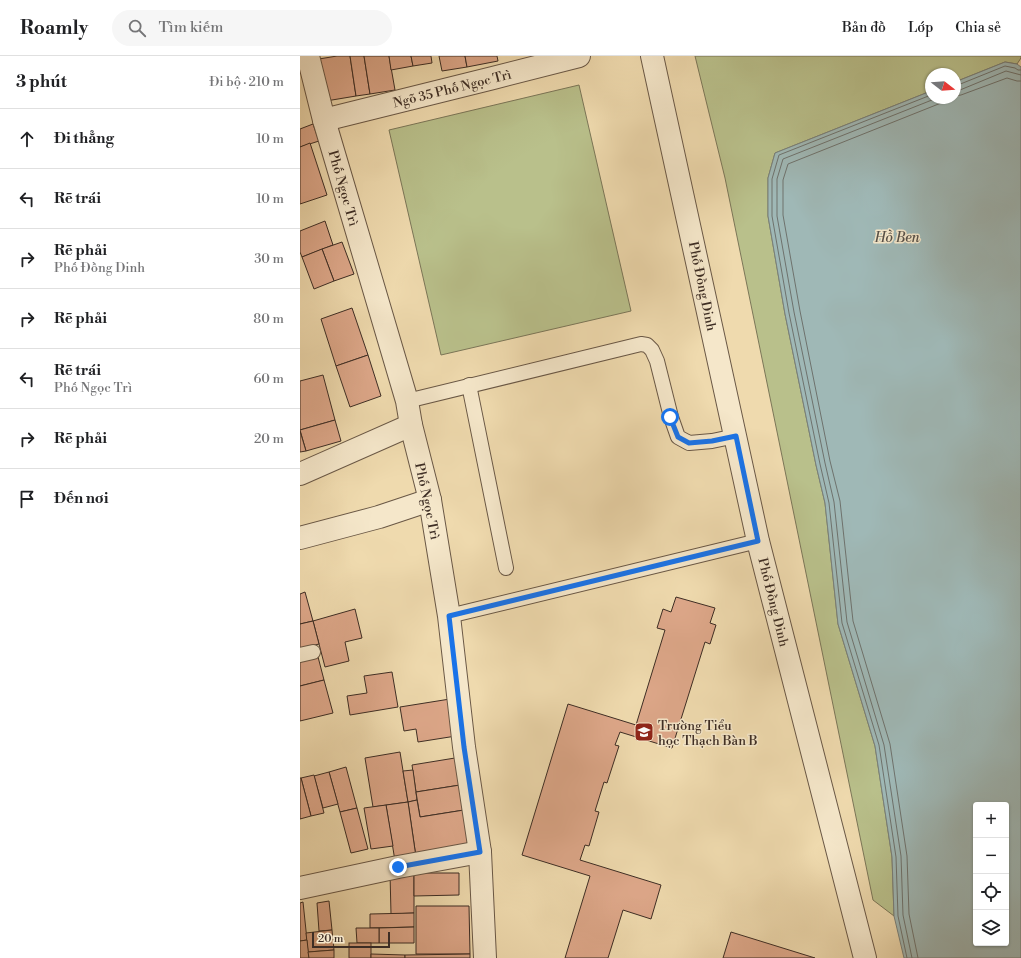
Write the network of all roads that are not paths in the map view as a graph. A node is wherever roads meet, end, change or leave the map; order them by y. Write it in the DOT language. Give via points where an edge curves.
graph roads {
  1 [pos="308,56"];
  2 [pos="579,56"];
  3 [pos="652,56"];
  4 [pos="324,120"];
  5 [pos="470,386"];
  6 [pos="406,401"];
  7 [pos="411,425"];
  8 [pos="736,436"];
  9 [pos="300,474"];
  10 [pos="430,500"];
  11 [pos="300,538"];
  12 [pos="758,541"];
  13 [pos="506,568"];
  14 [pos="449,616"];
  15 [pos="480,852"];
  16 [pos="300,888"];
  17 [pos="485,958"];
  18 [pos="865,958"];
  1 -- 4 [label="street, Phố Ngọc Trì"];
  2 -- 4 [label="street, Ngõ 35 Phố Ngọc Trì"];
  3 -- 8 [label="street, Phố Đồng Dinh"];
  4 -- 6 [label="street, Phố Ngọc Trì"];
  5 -- 6 [label="lane"];
  5 -- 8 [label="lane" via="641,344 647,345 657,361 670,417 678,437 689,443"];
  5 -- 13 [label="lane"];
  6 -- 7 [label="street, Phố Ngọc Trì"];
  7 -- 9 [label="street"];
  7 -- 10 [label="street, Phố Ngọc Trì"];
  8 -- 12 [label="street, Phố Đồng Dinh"];
  10 -- 11 [label="street" via="379,517"];
  10 -- 14 [label="street, Phố Ngọc Trì"];
  12 -- 14 [label="lane"];
  12 -- 18 [label="street, Phố Đồng Dinh"];
  14 -- 15 [label="street, Phố Ngọc Trì" via="464,747"];
  15 -- 16 [label="street"];
  15 -- 17 [label="street, Phố Ngọc Trì"];
}
